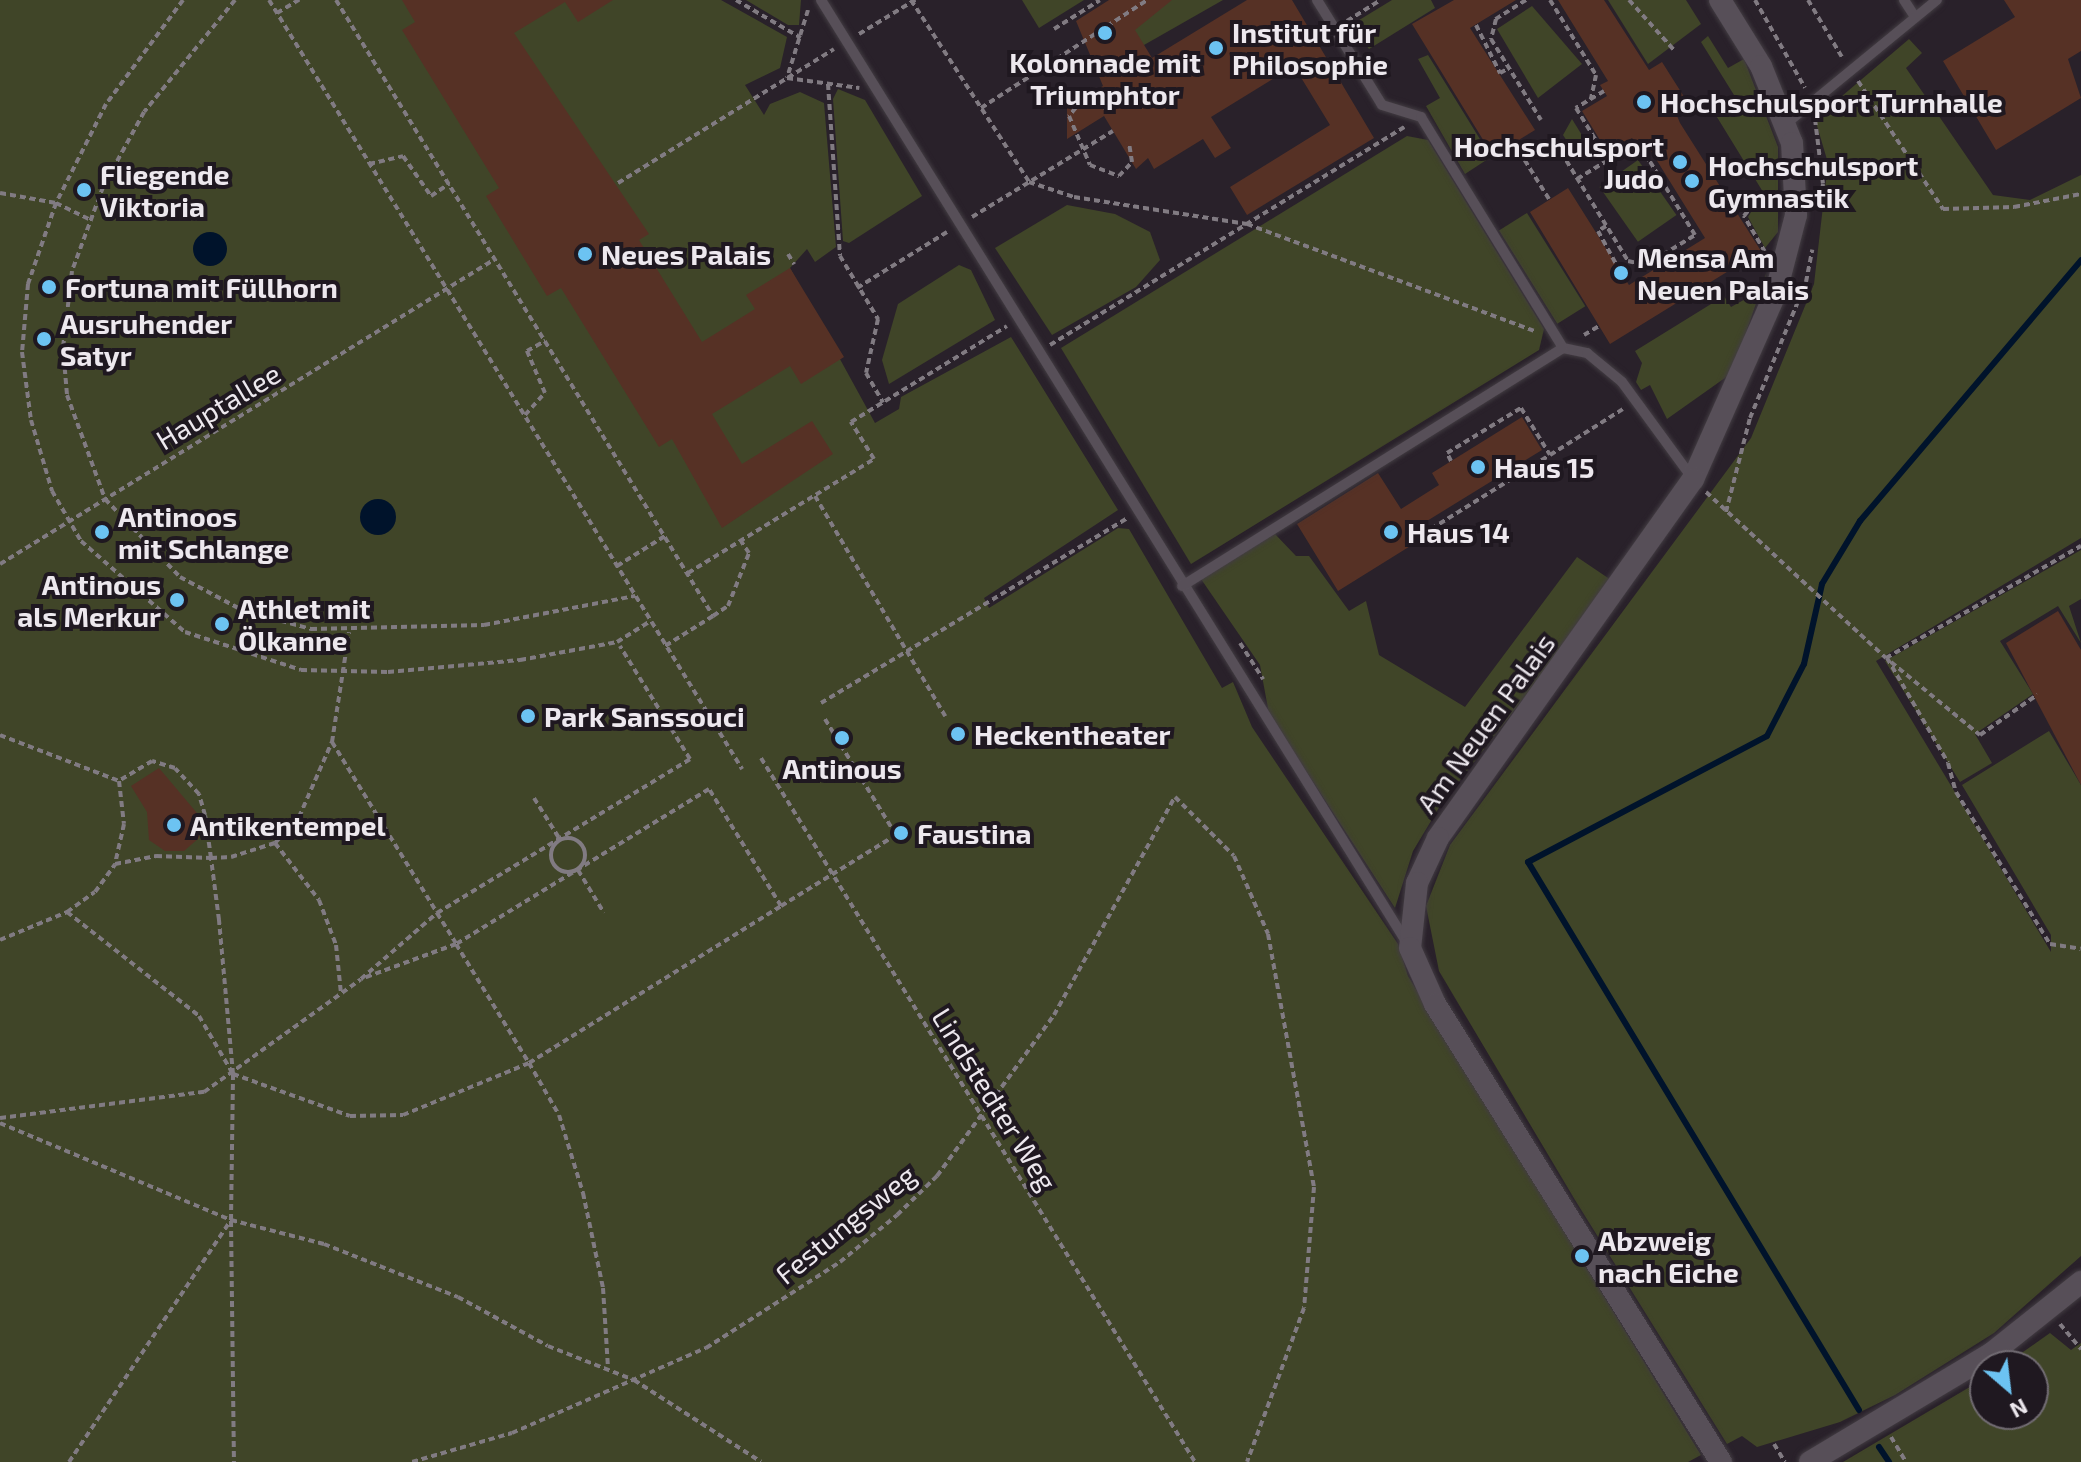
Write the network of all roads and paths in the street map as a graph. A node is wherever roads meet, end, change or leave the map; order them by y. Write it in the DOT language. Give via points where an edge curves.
graph roads {
  1 [pos="183,0"];
  2 [pos="235,0"];
  3 [pos="269,0"];
  4 [pos="299,0"];
  5 [pos="336,0"];
  6 [pos="736,0"];
  7 [pos="810,0"];
  8 [pos="821,0"];
  9 [pos="1100,0"];
  10 [pos="1147,0"];
  11 [pos="1317,0"];
  12 [pos="1380,0"];
  13 [pos="1526,0"];
  14 [pos="1550,0"];
  15 [pos="1629,0"];
  16 [pos="1720,0"];
  17 [pos="1755,0"];
  18 [pos="1808,0"];
  19 [pos="1904,0"];
  20 [pos="1937,0"];
  21 [pos="913,1"];
  22 [pos="277,13"];
  23 [pos="1915,17"];
  24 [pos="1335,28"];
  25 [pos="1054,29"];
  26 [pos="1493,32"];
  27 [pos="801,38"];
  28 [pos="846,42"];
  29 [pos="1674,50"];
  30 [pos="1509,68"];
  31 [pos="1850,69"];
  32 [pos="787,78"];
  33 [pos="828,84"];
  34 [pos="877,91"];
  35 [pos="1604,91"];
  36 [pos="1591,99"];
  37 [pos="1811,100"];
  38 [pos="981,108"];
  39 [pos="1109,109"];
  40 [pos="1421,117"];
  41 [pos="1541,120"];
  42 [pos="1787,123"];
  43 [pos="1113,131"];
  44 [pos="1129,142"];
  45 [pos="1514,143"];
  46 [pos="1636,143"];
  47 [pos="1627,148"];
  48 [pos="1081,151"];
  49 [pos="1561,152"];
  50 [pos="1608,160"];
  51 [pos="369,164"];
  52 [pos="1577,179"];
  53 [pos="1029,182"];
  54 [pos="618,183"];
  55 [pos="449,184"];
  56 [pos="0,193"];
  57 [pos="2081,194"];
  58 [pos="1549,199"];
  59 [pos="1756,200"];
  60 [pos="56,203"];
  61 [pos="90,220"];
  62 [pos="1247,224"];
  63 [pos="959,225"];
  64 [pos="1606,226"];
  65 [pos="788,254"];
  66 [pos="495,259"];
  67 [pos="1628,261"];
  68 [pos="794,264"];
  69 [pos="1754,270"];
  70 [pos="857,288"];
  71 [pos="447,289"];
  72 [pos="1018,319"];
  73 [pos="1599,326"];
  74 [pos="545,341"];
  75 [pos="1563,348"];
  76 [pos="1038,352"];
  77 [pos="883,402"];
  78 [pos="1635,402"];
  79 [pos="525,415"];
  80 [pos="1550,455"];
  81 [pos="1451,461"];
  82 [pos="1693,479"];
  83 [pos="815,496"];
  84 [pos="105,499"];
  85 [pos="1137,513"];
  86 [pos="68,521"];
  87 [pos="1431,529"];
  88 [pos="665,536"];
  89 [pos="741,541"];
  90 [pos="2081,546"];
  91 [pos="0,564"];
  92 [pos="617,566"];
  93 [pos="688,573"];
  94 [pos="1182,586"];
  95 [pos="635,596"];
  96 [pos="713,616"];
  97 [pos="651,621"];
  98 [pos="349,632"];
  99 [pos="620,646"];
  100 [pos="665,646"];
  101 [pos="906,652"];
  102 [pos="1886,658"];
  103 [pos="347,674"];
  104 [pos="2037,695"];
  105 [pos="821,703"];
  106 [pos="945,716"];
  107 [pos="825,719"];
  108 [pos="0,735"];
  109 [pos="332,742"];
  110 [pos="761,758"];
  111 [pos="742,769"];
  112 [pos="119,781"];
  113 [pos="534,798"];
  114 [pos="559,838"];
  115 [pos="275,843"];
  116 [pos="211,858"];
  117 [pos="115,864"];
  118 [pos="578,870"];
  119 [pos="833,874"];
  120 [pos="781,906"];
  121 [pos="67,912"];
  122 [pos="437,913"];
  123 [pos="604,913"];
  124 [pos="0,940"];
  125 [pos="456,944"];
  126 [pos="1410,948"];
  127 [pos="2081,949"];
  128 [pos="361,979"];
  129 [pos="341,993"];
  130 [pos="529,1063"];
  131 [pos="233,1074"];
  132 [pos="982,1116"];
  133 [pos="0,1120"];
  134 [pos="231,1220"];
  135 [pos="2081,1282"];
  136 [pos="2056,1319"];
  137 [pos="2081,1349"];
  138 [pos="608,1367"];
  139 [pos="634,1380"];
  140 [pos="1882,1422"];
  141 [pos="1774,1444"];
  142 [pos="69,1462"];
  143 [pos="234,1462"];
  144 [pos="412,1462"];
  145 [pos="761,1462"];
  146 [pos="1195,1462"];
  147 [pos="1247,1462"];
  148 [pos="1721,1462"];
  149 [pos="1785,1462"];
  150 [pos="1810,1462"];
  151 [pos="1906,1462"];
  1 -- 60 [label="path" via="115,91"];
  2 -- 61 [label="path" via="144,112"];
  3 -- 22 [label="path"];
  4 -- 22 [label="path"];
  5 -- 55 [label="path"];
  6 -- 27 [label="path"];
  7 -- 27 [label="path"];
  8 -- 28 [label="lane"];
  9 -- 25 [label="path"];
  10 -- 38 [label="path"];
  11 -- 24 [label="lane"];
  12 -- 24 [label="path"];
  13 -- 26 [label="path" via="1496,19"];
  14 -- 36 [label="path" via="1596,75"];
  15 -- 29 [label="path"];
  16 -- 42 [label="street, Am Neuen Palais"];
  17 -- 37 [label="path"];
  18 -- 31 [label="path"];
  19 -- 23 [label="lane"];
  20 -- 23 [label="lane"];
  21 -- 28 [label="path"];
  21 -- 38 [label="path"];
  22 -- 51 [label="path"];
  23 -- 31 [label="lane"];
  24 -- 40 [label="lane" via="1382,105"];
  26 -- 30 [label="path"];
  26 -- 30 [label="path" via="1478,27 1500,73"];
  27 -- 32 [label="path"];
  28 -- 32 [label="path"];
  28 -- 34 [label="lane"];
  30 -- 41 [label="path"];
  31 -- 37 [label="lane"];
  31 -- 57 [label="path" via="1943,209 2014,207"];
  32 -- 33 [label="path"];
  32 -- 54 [label="path"];
  33 -- 34 [label="path"];
  33 -- 70 [label="path" via="840,256"];
  34 -- 63 [label="lane"];
  35 -- 36 [label="path"];
  36 -- 50 [label="path" via="1576,108"];
  37 -- 42 [label="lane"];
  38 -- 53 [label="path"];
  39 -- 48 [label="path" via="1090,99 1071,111"];
  40 -- 62 [label="path"];
  40 -- 75 [label="lane"];
  42 -- 82 [label="street, Am Neuen Palais" via="1796,215 1776,292"];
  43 -- 48 [label="path"];
  44 -- 48 [label="path" via="1130,167 1111,177 1095,170"];
  45 -- 58 [label="path"];
  46 -- 47 [label="path"];
  47 -- 50 [label="path"];
  47 -- 67 [label="path" via="1649,160 1695,235 1646,265"];
  48 -- 53 [label="path"];
  49 -- 52 [label="path"];
  50 -- 52 [label="path"];
  51 -- 55 [label="path" via="403,156 431,196"];
  51 -- 71 [label="path"];
  52 -- 64 [label="path"];
  53 -- 62 [label="path"];
  53 -- 63 [label="path"];
  55 -- 66 [label="path"];
  56 -- 60 [label="path"];
  59 -- 69 [label="path" via="1744,216 1765,252"];
  60 -- 61 [label="path"];
  60 -- 86 [label="path" via="28,284 22,352 39,457"];
  61 -- 84 [label="path" via="66,302 63,370 76,432"];
  62 -- 75 [label="path"];
  62 -- 76 [label="path"];
  63 -- 70 [label="path"];
  63 -- 72 [label="lane"];
  64 -- 67 [label="path"];
  64 -- 67 [label="path" via="1598,231 1622,272"];
  65 -- 68 [label="path"];
  66 -- 71 [label="path, Hauptallee"];
  66 -- 74 [label="path"];
  70 -- 77 [label="path" via="878,319 866,373"];
  71 -- 79 [label="path"];
  71 -- 84 [label="path, Hauptallee"];
  72 -- 76 [label="lane"];
  72 -- 77 [label="path"];
  73 -- 75 [label="path"];
  74 -- 79 [label="path" via="527,351 545,393"];
  74 -- 88 [label="path"];
  75 -- 78 [label="lane" via="1602,362"];
  75 -- 94 [label="lane"];
  76 -- 85 [label="lane"];
  77 -- 83 [label="path" via="851,422 874,459"];
  78 -- 80 [label="path"];
  78 -- 82 [label="lane"];
  79 -- 92 [label="path"];
  80 -- 81 [label="path" via="1521,408 1447,453"];
  80 -- 87 [label="path"];
  82 -- 102 [label="path" via="1811,595"];
  82 -- 126 [label="street, Am Neuen Palais" via="1438,838 1417,883"];
  83 -- 89 [label="path"];
  83 -- 101 [label="path"];
  84 -- 86 [label="path, Hauptallee"];
  84 -- 98 [label="path" via="148,551 212,597 274,621"];
  85 -- 94 [label="lane"];
  85 -- 101 [label="path"];
  86 -- 91 [label="path, Hauptallee"];
  86 -- 103 [label="path" via="118,580 185,632 258,661"];
  88 -- 92 [label="path"];
  88 -- 93 [label="path"];
  89 -- 93 [label="path"];
  89 -- 96 [label="path" via="749,553 728,606"];
  90 -- 102 [label="path"];
  92 -- 95 [label="path"];
  93 -- 96 [label="path"];
  94 -- 126 [label="lane"];
  95 -- 97 [label="path"];
  95 -- 98 [label="path" via="484,625"];
  96 -- 100 [label="path"];
  97 -- 100 [label="path"];
  97 -- 103 [label="path" via="617,642 570,652"];
  98 -- 103 [label="path"];
  99 -- 114 [label="path" via="690,759"];
  100 -- 111 [label="path"];
  101 -- 105 [label="path"];
  101 -- 106 [label="path"];
  102 -- 104 [label="path" via="1980,735"];
  102 -- 127 [label="path" via="1948,763 1956,792 2050,944"];
  103 -- 109 [label="path"];
  107 -- 119 [label="path" via="896,835"];
  108 -- 112 [label="path"];
  109 -- 115 [label="path" via="299,817"];
  109 -- 122 [label="path"];
  110 -- 119 [label="path, Lindstedter Weg"];
  112 -- 116 [label="path" via="152,761 189,778 199,794"];
  112 -- 117 [label="path" via="124,824"];
  113 -- 114 [label="path"];
  114 -- 118 [label="path" via="583,846"];
  114 -- 118 [label="path" via="553,864"];
  114 -- 122 [label="path"];
  115 -- 116 [label="path"];
  115 -- 129 [label="path" via="324,911"];
  116 -- 117 [label="path"];
  116 -- 131 [label="path"];
  117 -- 121 [label="path" via="95,892"];
  118 -- 120 [label="path" via="709,789"];
  118 -- 123 [label="path"];
  118 -- 125 [label="path"];
  119 -- 120 [label="path"];
  119 -- 132 [label="path, Lindstedter Weg"];
  120 -- 130 [label="path"];
  121 -- 124 [label="path"];
  121 -- 131 [label="path" via="199,1016"];
  122 -- 125 [label="path"];
  122 -- 128 [label="path"];
  125 -- 128 [label="path"];
  125 -- 130 [label="path"];
  126 -- 148 [label="street" via="1435,1004"];
  128 -- 129 [label="path"];
  129 -- 131 [label="path"];
  130 -- 131 [label="path" via="403,1115 350,1116"];
  130 -- 138 [label="path" via="559,1115 583,1193 603,1288"];
  131 -- 133 [label="path" via="204,1092"];
  131 -- 134 [label="path"];
  132 -- 139 [label="path, Festungsweg" via="937,1176 840,1262 730,1334"];
  132 -- 146 [label="path, Lindstedter Weg"];
  132 -- 147 [label="path, Festungsweg" via="1054,1015 1175,797 1234,856 1268,934 1314,1187 1304,1308"];
  133 -- 134 [label="path"];
  134 -- 138 [label="path" via="339,1250"];
  134 -- 142 [label="path"];
  134 -- 143 [label="path"];
  135 -- 140 [label="street" via="1992,1353"];
  136 -- 137 [label="path"];
  138 -- 139 [label="path"];
  139 -- 144 [label="path, Festungsweg" via="512,1433"];
  139 -- 145 [label="path"];
  140 -- 150 [label="street"];
  140 -- 151 [label="path"];
  141 -- 149 [label="path"];
}
